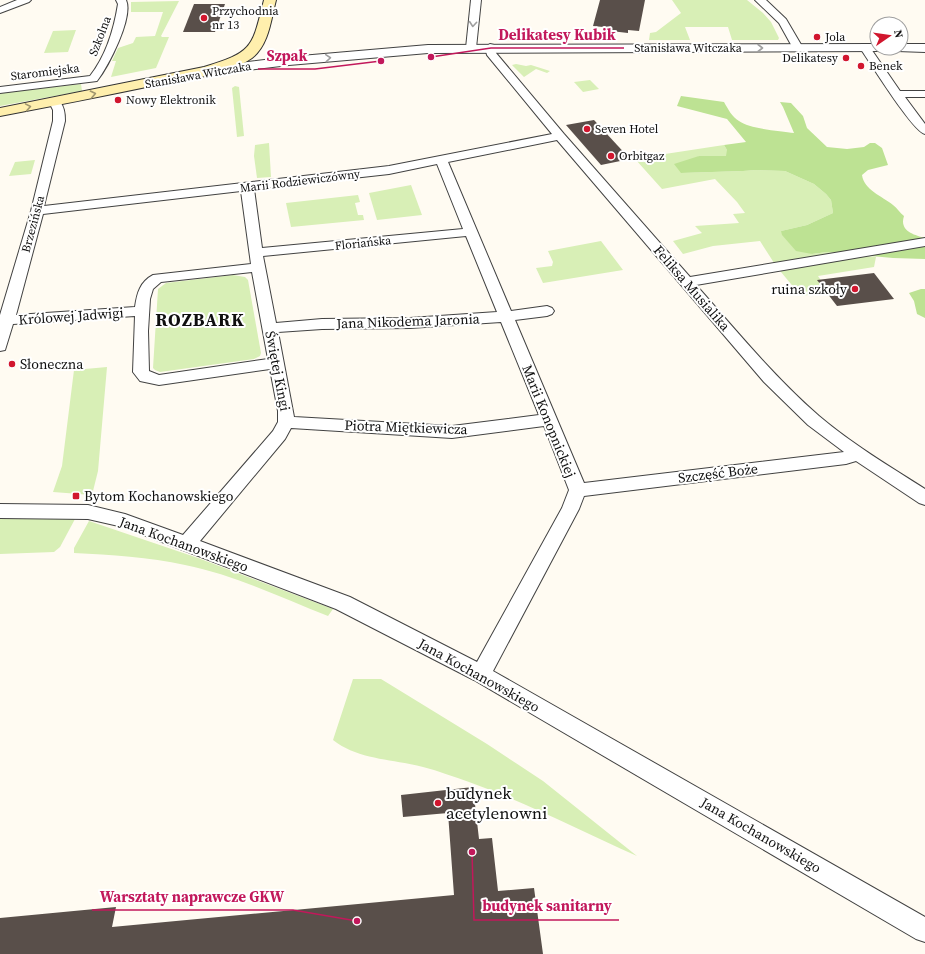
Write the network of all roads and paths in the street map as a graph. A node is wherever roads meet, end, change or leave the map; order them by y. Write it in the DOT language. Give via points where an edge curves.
graph roads {
  1 [pos="26,0"];
  2 [pos="121,0"];
  3 [pos="270,0"];
  4 [pos="476,0"];
  5 [pos="760,0"];
  6 [pos="0,10"];
  7 [pos="490,47"];
  8 [pos="471,48"];
  9 [pos="798,48"];
  10 [pos="869,48"];
  11 [pos="909,48"];
  12 [pos="925,48"];
  13 [pos="876,56"];
  14 [pos="207,71"];
  15 [pos="93,79"];
  16 [pos="0,90"];
  17 [pos="897,94"];
  18 [pos="925,94"];
  19 [pos="55,102"];
  20 [pos="0,112"];
  21 [pos="925,131"];
  22 [pos="560,136"];
  23 [pos="441,160"];
  24 [pos="247,188"];
  25 [pos="37,211"];
  26 [pos="471,232"];
  27 [pos="925,242"];
  28 [pos="257,260"];
  29 [pos="687,282"];
  30 [pos="143,311"];
  31 [pos="547,311"];
  32 [pos="507,317"];
  33 [pos="3,320"];
  34 [pos="270,328"];
  35 [pos="0,346"];
  36 [pos="276,363"];
  37 [pos="548,420"];
  38 [pos="286,422"];
  39 [pos="858,454"];
  40 [pos="578,490"];
  41 [pos="925,498"];
  42 [pos="0,511"];
  43 [pos="187,544"];
  44 [pos="481,674"];
  45 [pos="925,930"];
  1 -- 6 [label="street"];
  2 -- 15 [label="street, Szkolna" via="124,4 122,18 104,63"];
  3 -- 14 [label="main road" via="261,35 254,50 241,60"];
  4 -- 8 [label="street, one-way"];
  5 -- 9 [label="street" via="783,21"];
  7 -- 8 [label="street, Stanisława Witczaka"];
  7 -- 9 [label="street, Stanisława Witczaka, one-way"];
  7 -- 22 [label="street, Feliksa Musialika" via="491,53"];
  14 -- 8 [label="street, Stanisława Witczaka, one-way" via="399,51"];
  9 -- 10 [label="street, Stanisława Witczaka"];
  11 -- 12 [label="street"];
  13 -- 17 [label="street"];
  19 -- 14 [label="main road, Stanisława Witczaka, one-way"];
  15 -- 16 [label="street, Staromiejska"];
  17 -- 18 [label="street"];
  17 -- 21 [label="street"];
  20 -- 19 [label="main road, Stanisława Witczaka, one-way"];
  19 -- 25 [label="street, Brzezińska" via="59,110 59,122"];
  22 -- 23 [label="street, Marii Rodziewiczówny"];
  22 -- 29 [label="street, Feliksa Musialika"];
  23 -- 24 [label="street, Marii Rodziewiczówny" via="382,171"];
  23 -- 26 [label="street, Marii Konopnickiej"];
  24 -- 25 [label="street, Marii Rodziewiczówny"];
  24 -- 28 [label="street, Świętej Kingi"];
  25 -- 33 [label="street, Brzezińska"];
  26 -- 28 [label="street, Floriańska"];
  26 -- 32 [label="street, Marii Konopnickiej"];
  27 -- 29 [label="street"];
  28 -- 30 [label="street, Floriańska" via="158,278 145,290"];
  28 -- 34 [label="street, Świętej Kingi"];
  29 -- 39 [label="street, Feliksa Musialika" via="768,378 814,421"];
  30 -- 33 [label="street, Królowej Jadwigi"];
  30 -- 36 [label="street, Floriańska" via="141,372 145,377 159,380"];
  31 -- 32 [label="street, Jana Nikodema Jaronia"];
  32 -- 34 [label="street, Jana Nikodema Jaronia"];
  32 -- 37 [label="street, Marii Konopnickiej"];
  33 -- 35 [label="street, Brzezińska"];
  34 -- 36 [label="street, Świętej Kingi"];
  36 -- 38 [label="street, Świętej Kingi"];
  37 -- 38 [label="street, Piotra Miętkiewicza" via="452,432"];
  37 -- 40 [label="street, Marii Konopnickiej"];
  38 -- 43 [label="street, Świętej Kingi" via="279,435"];
  39 -- 40 [label="street, Szczęść Boże" via="846,458"];
  39 -- 41 [label="street, Feliksa Musialika"];
  40 -- 44 [label="street, Marii Konopnickiej" via="570,510"];
  42 -- 43 [label="street, Jana Kochanowskiego" via="88,512 125,521"];
  43 -- 44 [label="street, Jana Kochanowskiego" via="344,603"];
  44 -- 45 [label="street, Jana Kochanowskiego"];
}
